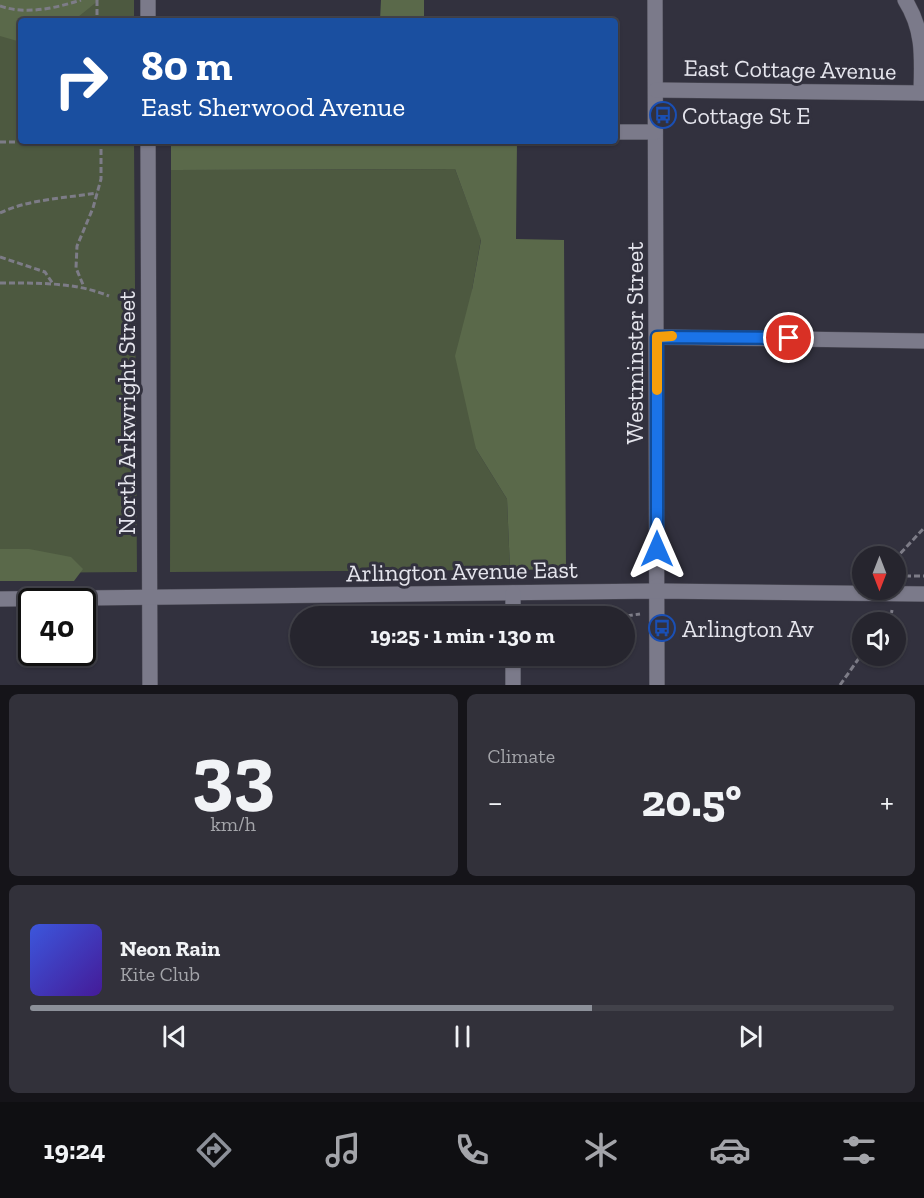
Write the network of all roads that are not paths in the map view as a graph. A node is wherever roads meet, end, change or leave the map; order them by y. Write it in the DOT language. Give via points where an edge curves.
graph roads {
  1 [pos="148,0"];
  2 [pos="655,0"];
  3 [pos="905,0"];
  4 [pos="148,18"];
  5 [pos="656,90"];
  6 [pos="923,93"];
  7 [pos="618,132"];
  8 [pos="655,132"];
  9 [pos="148,144"];
  10 [pos="657,337"];
  11 [pos="924,340"];
  12 [pos="657,591"];
  13 [pos="513,593"];
  14 [pos="924,594"];
  15 [pos="150,597"];
  16 [pos="0,599"];
  17 [pos="513,606"];
  18 [pos="513,666"];
  19 [pos="150,685"];
  20 [pos="513,685"];
  21 [pos="657,685"];
  1 -- 4 [label="street"];
  2 -- 5 [label="street, Westminster Street"];
  3 -- 6 [label="street" via="916,14 922,32"];
  5 -- 6 [label="street, East Cottage Avenue"];
  5 -- 8 [label="street, Westminster Street"];
  7 -- 8 [label="street"];
  8 -- 10 [label="street, Westminster Street"];
  9 -- 15 [label="street, North Arkwright Street"];
  10 -- 11 [label="street"];
  10 -- 12 [label="street, Westminster Street"];
  12 -- 13 [label="street, Arlington Avenue East"];
  12 -- 14 [label="street, Arlington Avenue East"];
  12 -- 21 [label="street, Westminster Street"];
  13 -- 15 [label="street, Arlington Avenue East"];
  13 -- 17 [label="street"];
  15 -- 16 [label="street, Arlington Avenue East"];
  15 -- 19 [label="street, North Arkwright Street"];
  18 -- 20 [label="street"];
}
